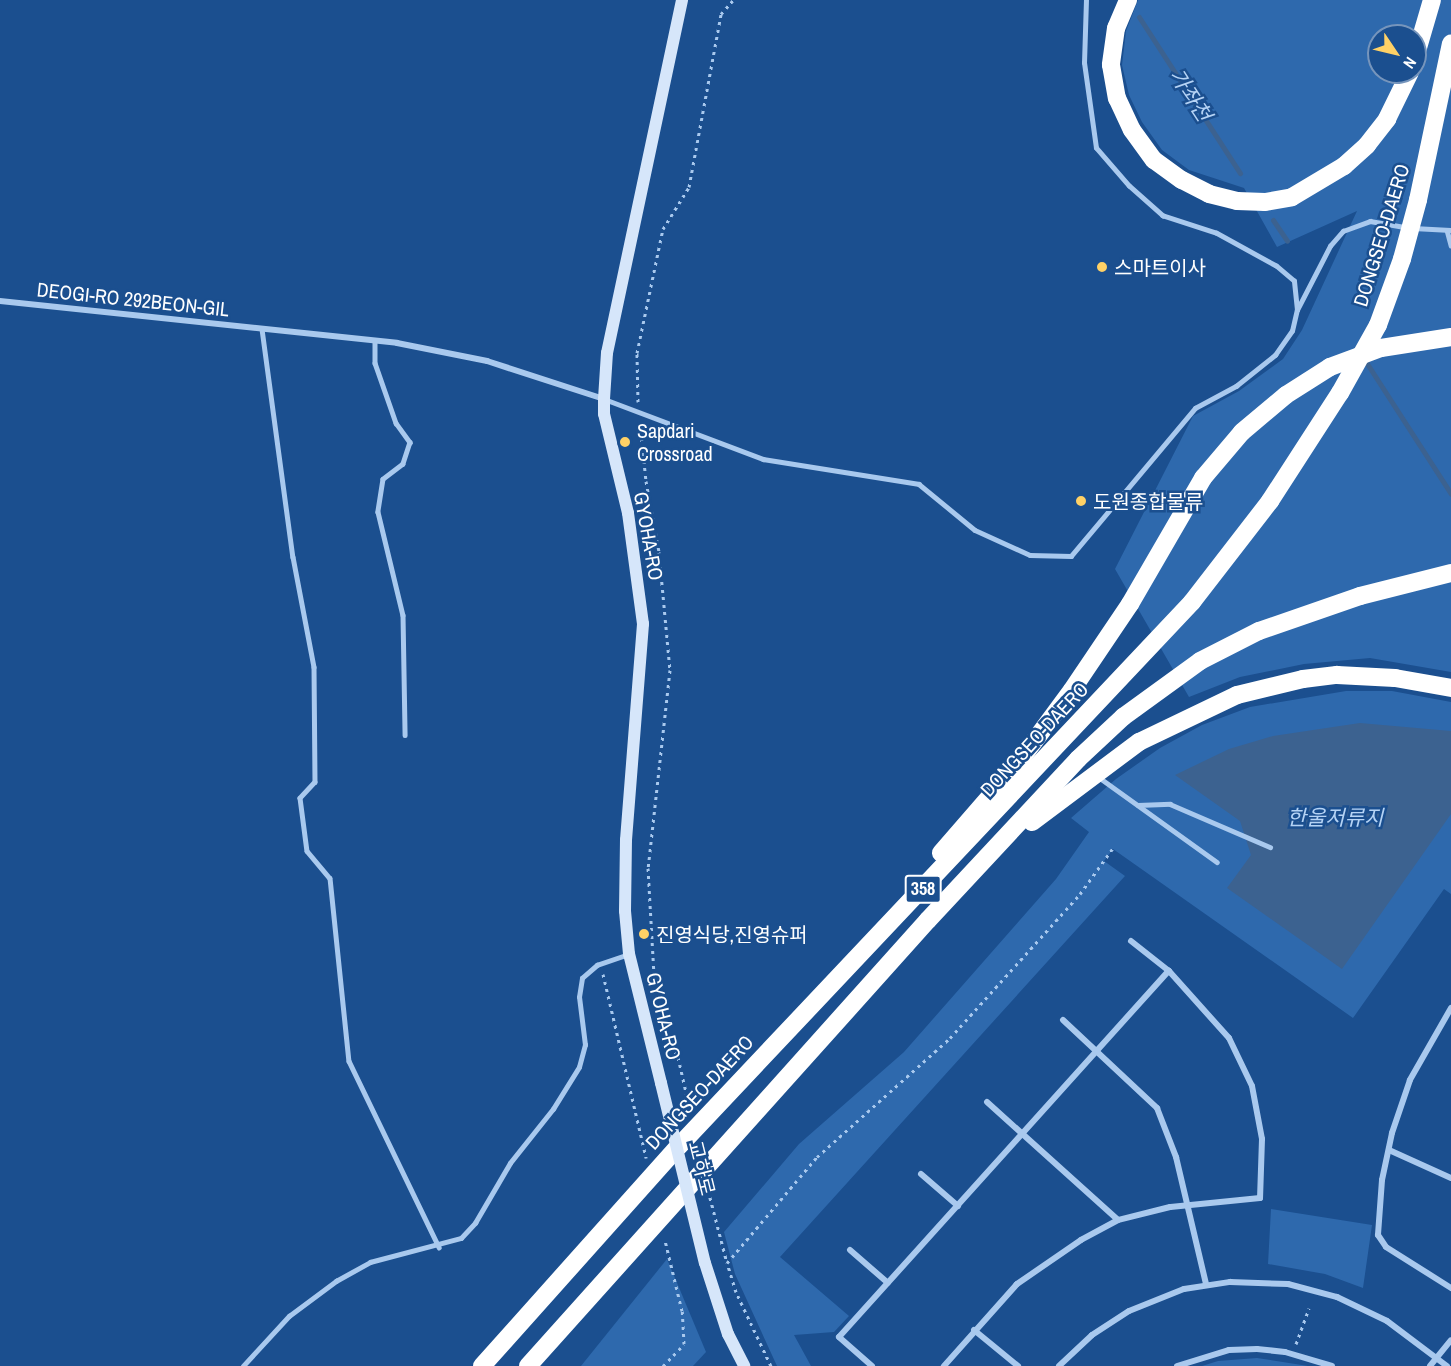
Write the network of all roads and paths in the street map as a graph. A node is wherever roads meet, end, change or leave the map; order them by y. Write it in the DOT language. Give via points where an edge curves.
graph roads {
  1 [pos="682,0"];
  2 [pos="733,0"];
  3 [pos="1086,0"];
  4 [pos="1128,0"];
  5 [pos="1432,0"];
  6 [pos="1425,24"];
  7 [pos="1451,43"];
  8 [pos="1404,84"];
  9 [pos="1449,230"];
  10 [pos="1451,245"];
  11 [pos="0,302"];
  12 [pos="1297,310"];
  13 [pos="262,329"];
  14 [pos="1451,337"];
  15 [pos="375,341"];
  16 [pos="604,399"];
  17 [pos="638,414"];
  18 [pos="1451,573"];
  19 [pos="1451,688"];
  20 [pos="405,735"];
  21 [pos="1093,773"];
  22 [pos="1137,805"];
  23 [pos="1270,847"];
  24 [pos="1113,848"];
  25 [pos="1217,862"];
  26 [pos="928,920"];
  27 [pos="1131,941"];
  28 [pos="629,954"];
  29 [pos="1168,971"];
  30 [pos="655,993"];
  31 [pos="1451,1008"];
  32 [pos="1063,1020"];
  33 [pos="781,1037"];
  34 [pos="665,1038"];
  35 [pos="1098,1050"];
  36 [pos="661,1083"];
  37 [pos="987,1102"];
  38 [pos="694,1129"];
  39 [pos="1023,1133"];
  40 [pos="1389,1150"];
  41 [pos="703,1171"];
  42 [pos="921,1174"];
  43 [pos="1451,1178"];
  44 [pos="1187,1204"];
  45 [pos="958,1206"];
  46 [pos="1118,1220"];
  47 [pos="439,1247"];
  48 [pos="850,1250"];
  49 [pos="727,1263"];
  50 [pos="888,1283"];
  51 [pos="1206,1284"];
  52 [pos="1451,1288"];
  53 [pos="1309,1308"];
  54 [pos="974,1330"];
  55 [pos="1451,1340"];
  56 [pos="1293,1354"];
  57 [pos="1436,1358"];
  58 [pos="243,1366"];
  59 [pos="482,1366"];
  60 [pos="528,1366"];
  61 [pos="744,1366"];
  62 [pos="771,1366"];
  63 [pos="872,1366"];
  64 [pos="944,1366"];
  65 [pos="1018,1366"];
  66 [pos="1059,1366"];
  67 [pos="1177,1366"];
  68 [pos="1332,1366"];
  69 [pos="1430,1366"];
  70 [pos="1447,1366"];
  1 -- 16 [label="street, GYOHA-RO" via="607,353"];
  2 -- 17 [label="path" via="721,14 689,187 663,229 637,353"];
  3 -- 12 [label="lane" via="1084,63 1096,147 1129,186 1163,216 1216,233 1276,266 1294,281"];
  4 -- 8 [label="highway" via="1116,28 1111,65 1117,98 1132,130 1154,160 1209,194 1237,201 1292,197 1344,166 1367,145 1387,118"];
  5 -- 6 [label="highway"];
  7 -- 33 [label="highway, DONGSEO-DAERO / 358, bridge" via="1418,200 1378,325 1340,393 1270,501 1192,602"];
  9 -- 10 [label="lane"];
  9 -- 12 [label="lane" via="1370,221 1356,224 1330,246"];
  11 -- 13 [label="street, DEOGI-RO 292BEON-GIL"];
  12 -- 17 [label="lane" via="1292,331 1275,355 1236,386 1195,408 1153,453 1093,534 1071,556 1030,555 975,530 918,484 763,459"];
  13 -- 15 [label="street, DEOGI-RO 292BEON-GIL"];
  13 -- 47 [label="lane" via="292,557 314,667 315,782 300,798 307,851 330,878 349,1061"];
  14 -- 33 [label="highway" via="1382,348 1330,367 1286,395 1242,432 1203,478 1130,604 1013,770"];
  15 -- 16 [label="street, DEOGI-RO 292BEON-GIL" via="487,361"];
  15 -- 20 [label="lane" via="375,363 396,423 410,442 403,464 382,479 378,512 403,615"];
  16 -- 17 [label="lane"];
  16 -- 28 [label="street, GYOHA-RO" via="604,414 628,513 644,624 626,840"];
  17 -- 30 [label="path" via="659,552 670,670 648,868"];
  18 -- 26 [label="highway, 358" via="1286,620 1225,647 1177,676 1077,759"];
  19 -- 21 [label="highway" via="1367,675 1271,685 1176,722"];
  21 -- 22 [label="lane"];
  21 -- 26 [label="highway" via="1042,813"];
  22 -- 23 [label="lane" via="1170,804"];
  22 -- 25 [label="lane"];
  24 -- 49 [label="path" via="1080,894 950,1038 816,1157"];
  26 -- 41 [label="highway, 358"];
  27 -- 29 [label="street"];
  28 -- 36 [label="street, GYOHA-RO"];
  28 -- 47 [label="lane" via="597,965 582,978 579,997 585,1045 579,1067 553,1109 510,1163 476,1222 461,1238"];
  29 -- 35 [label="street"];
  29 -- 44 [label="street" via="1213,1018 1243,1062 1262,1139 1260,1198"];
  31 -- 40 [label="street" via="1410,1080"];
  32 -- 35 [label="street"];
  33 -- 38 [label="highway, DONGSEO-DAERO / 358"];
  34 -- 38 [label="path" via="678,1057"];
  35 -- 39 [label="street"];
  35 -- 44 [label="street" via="1157,1108"];
  36 -- 61 [label="street, 교하로, bridge" via="705,1263 724,1325"];
  37 -- 39 [label="street"];
  38 -- 59 [label="highway, DONGSEO-DAERO / 358"];
  39 -- 45 [label="street"];
  39 -- 46 [label="street"];
  40 -- 43 [label="street"];
  40 -- 52 [label="street" via="1378,1235 1386,1247"];
  41 -- 49 [label="path"];
  41 -- 60 [label="highway, 358"];
  42 -- 45 [label="street"];
  44 -- 46 [label="street"];
  44 -- 51 [label="street"];
  45 -- 50 [label="street"];
  46 -- 54 [label="street" via="1049,1259 1017,1284"];
  47 -- 58 [label="lane" via="408,1249 336,1281 289,1316"];
  48 -- 50 [label="street"];
  49 -- 62 [label="path" via="736,1292"];
  50 -- 63 [label="street" via="839,1337"];
  51 -- 57 [label="street" via="1263,1282 1329,1295 1387,1321"];
  51 -- 66 [label="street" via="1165,1295 1111,1321"];
  53 -- 56 [label="path"];
  54 -- 64 [label="street"];
  54 -- 65 [label="street"];
  55 -- 57 [label="street"];
  56 -- 67 [label="street" via="1229,1350"];
  56 -- 68 [label="street"];
  57 -- 69 [label="street"];
  57 -- 70 [label="street"];
}
